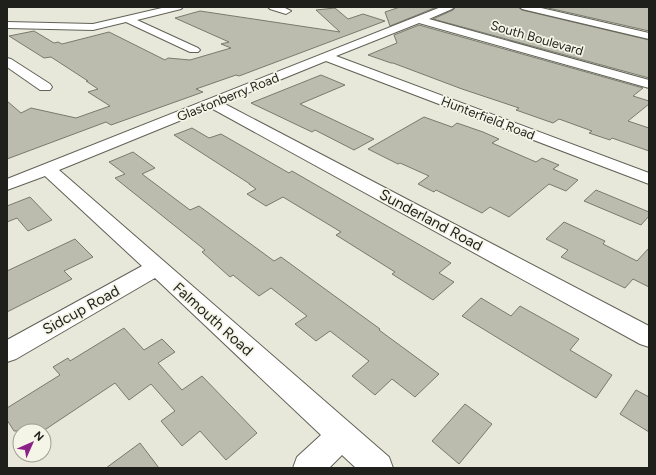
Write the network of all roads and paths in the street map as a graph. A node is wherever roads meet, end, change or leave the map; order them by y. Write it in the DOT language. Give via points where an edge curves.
graph roads {
  1 [pos="178,7"];
  2 [pos="273,7"];
  3 [pos="449,7"];
  4 [pos="525,7"];
  5 [pos="286,11"];
  6 [pos="418,19"];
  7 [pos="129,20"];
  8 [pos="7,25"];
  9 [pos="649,36"];
  10 [pos="194,50"];
  11 [pos="327,57"];
  12 [pos="7,62"];
  13 [pos="649,84"];
  14 [pos="45,88"];
  15 [pos="212,103"];
  16 [pos="48,169"];
  17 [pos="649,179"];
  18 [pos="7,185"];
  19 [pos="156,268"];
  20 [pos="649,337"];
  21 [pos="7,352"];
  22 [pos="342,435"];
  23 [pos="308,468"];
  24 [pos="378,468"];
  1 -- 7 [label="street"];
  2 -- 5 [label="street"];
  3 -- 6 [label="street, Glastonberry Road"];
  4 -- 9 [label="street"];
  6 -- 11 [label="street, Glastonberry Road"];
  6 -- 13 [label="street, South Boulevard"];
  7 -- 8 [label="street" via="79,28 37,24"];
  7 -- 10 [label="street"];
  11 -- 15 [label="street, Glastonberry Road"];
  11 -- 17 [label="street, Hunterfield Road"];
  12 -- 14 [label="street"];
  15 -- 16 [label="street, Glastonberry Road"];
  15 -- 20 [label="street, Sunderland Road"];
  16 -- 18 [label="street, Glastonberry Road"];
  16 -- 19 [label="street, Falmouth Road"];
  19 -- 21 [label="street, Sidcup Road"];
  19 -- 22 [label="street, Falmouth Road"];
  22 -- 23 [label="street"];
  22 -- 24 [label="street, Falmouth Road"];
}
